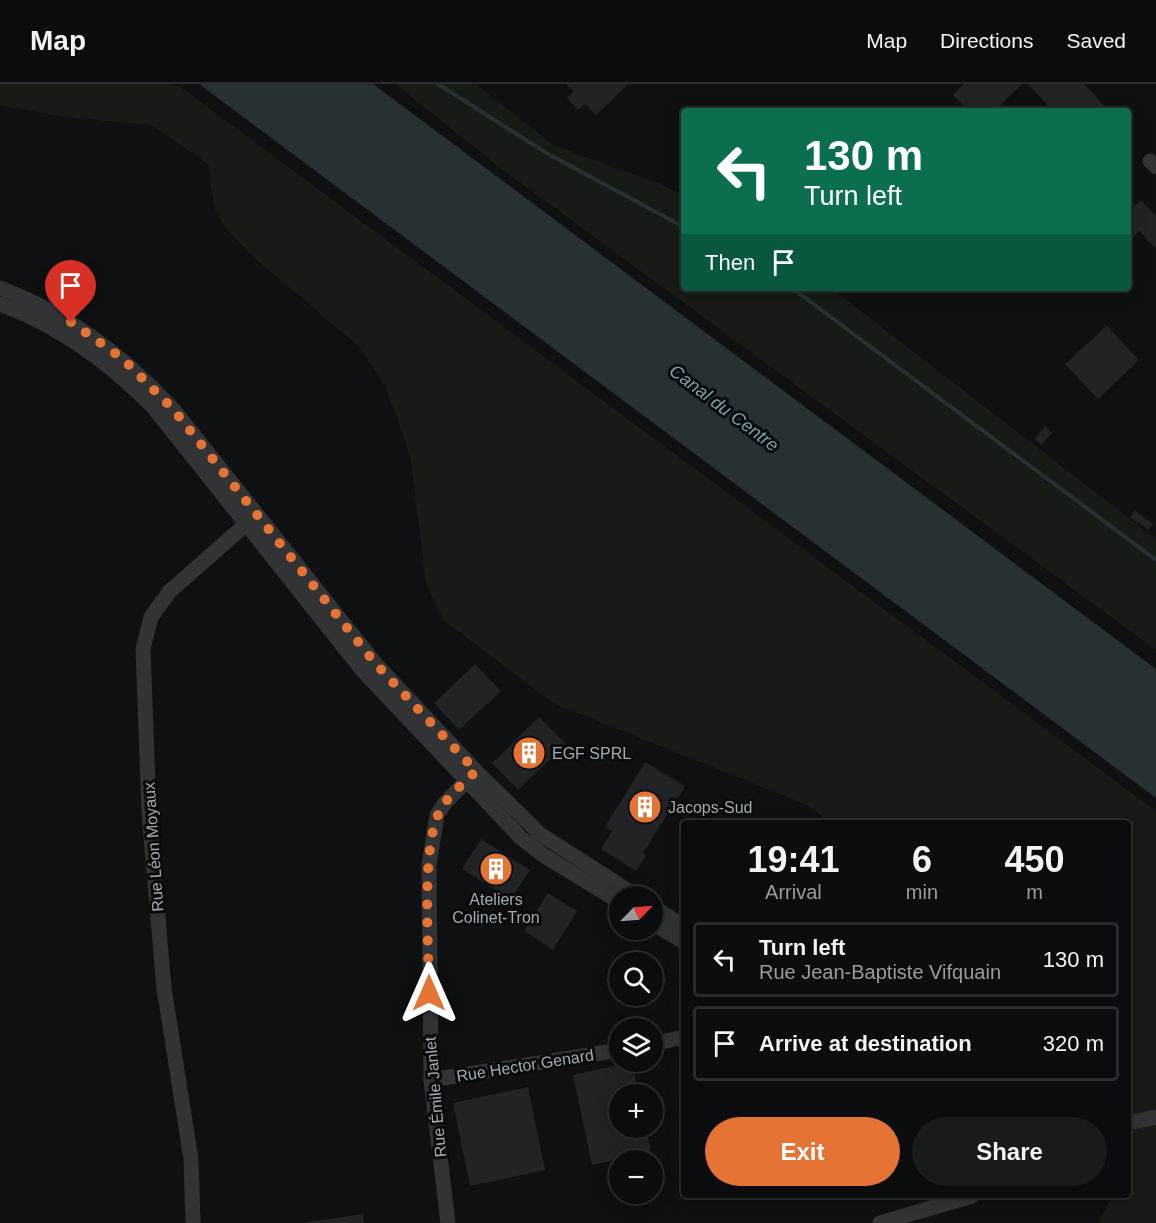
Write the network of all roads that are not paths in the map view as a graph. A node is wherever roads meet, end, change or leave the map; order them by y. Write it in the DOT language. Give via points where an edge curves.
graph roads {
  1 [pos="0,288"];
  2 [pos="0,304"];
  3 [pos="252,520"];
  4 [pos="471,776"];
  5 [pos="621,886"];
  6 [pos="609,895"];
  7 [pos="663,913"];
  8 [pos="681,924"];
  9 [pos="663,930"];
  10 [pos="681,940"];
  11 [pos="681,1038"];
  12 [pos="663,1042"];
  13 [pos="609,1052"];
  14 [pos="431,1080"];
  15 [pos="1156,1117"];
  16 [pos="1131,1122"];
  17 [pos="965,1198"];
  18 [pos="194,1223"];
  19 [pos="448,1223"];
  20 [pos="880,1223"];
  1 -- 3 [label="street" via="71,322 122,358 173,409"];
  2 -- 3 [label="street" via="66,336 128,382"];
  3 -- 4 [label="street"];
  3 -- 18 [label="street, Rue Léon Moyaux" via="181,579 160,603 151,617 143,649 149,812 163,976 191,1159"];
  4 -- 5 [label="street" via="540,834"];
  4 -- 6 [label="street" via="532,847"];
  4 -- 14 [label="street, Rue Émile Janlet" via="438,815 429,865"];
  7 -- 8 [label="street"];
  9 -- 10 [label="street"];
  11 -- 12 [label="street"];
  13 -- 14 [label="street, Rue Hector Genard"];
  14 -- 19 [label="street, Rue Émile Janlet"];
  15 -- 16 [label="street"];
  17 -- 20 [label="street"];
}
